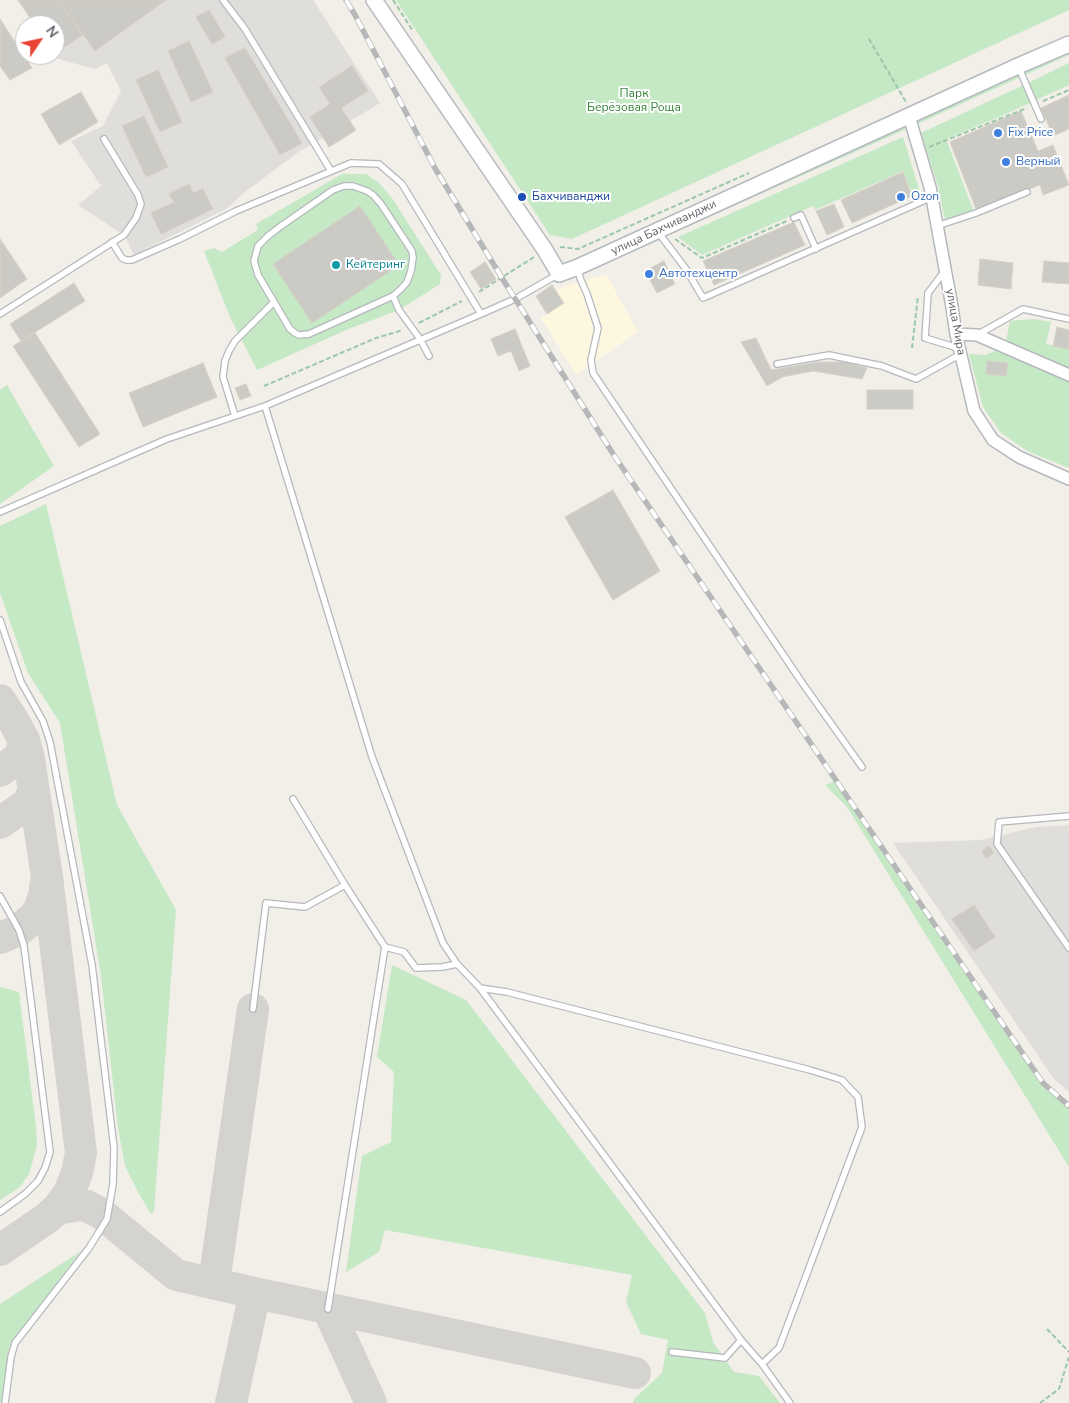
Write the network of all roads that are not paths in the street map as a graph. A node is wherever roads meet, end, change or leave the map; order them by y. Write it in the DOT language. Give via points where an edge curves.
graph roads {
  1 [pos="223,0"];
  2 [pos="374,0"];
  3 [pos="1069,44"];
  4 [pos="1018,66"];
  5 [pos="907,110"];
  6 [pos="1041,119"];
  7 [pos="104,140"];
  8 [pos="331,171"];
  9 [pos="1026,192"];
  10 [pos="932,196"];
  11 [pos="794,218"];
  12 [pos="937,226"];
  13 [pos="663,233"];
  14 [pos="112,242"];
  15 [pos="816,249"];
  16 [pos="578,268"];
  17 [pos="946,270"];
  18 [pos="559,274"];
  19 [pos="392,296"];
  20 [pos="274,302"];
  21 [pos="0,314"];
  22 [pos="481,314"];
  23 [pos="1069,319"];
  24 [pos="956,334"];
  25 [pos="977,335"];
  26 [pos="420,339"];
  27 [pos="960,351"];
  28 [pos="429,356"];
  29 [pos="776,364"];
  30 [pos="1069,375"];
  31 [pos="265,406"];
  32 [pos="235,416"];
  33 [pos="1069,479"];
  34 [pos="0,512"];
  35 [pos="0,620"];
  36 [pos="862,767"];
  37 [pos="293,800"];
  38 [pos="1069,816"];
  39 [pos="345,885"];
  40 [pos="0,896"];
  41 [pos="385,947"];
  42 [pos="1069,948"];
  43 [pos="456,964"];
  44 [pos="480,988"];
  45 [pos="253,1009"];
  46 [pos="0,1212"];
  47 [pos="328,1309"];
  48 [pos="740,1340"];
  49 [pos="672,1352"];
  50 [pos="762,1364"];
  51 [pos="5,1403"];
  52 [pos="790,1403"];
  1 -- 8 [label="lane" via="245,29"];
  2 -- 18 [label="main road"];
  3 -- 4 [label="main road, улица Бахчиванджи"];
  4 -- 5 [label="main road, улица Бахчиванджи"];
  4 -- 6 [label="lane"];
  5 -- 10 [label="street, улица Мира"];
  5 -- 13 [label="main road, улица Бахчиванджи"];
  7 -- 14 [label="lane" via="141,204 124,235"];
  8 -- 14 [label="lane" via="132,260 122,258"];
  8 -- 22 [label="lane" via="350,163 379,164 402,184"];
  9 -- 12 [label="lane"];
  10 -- 12 [label="street, улица Мира"];
  10 -- 15 [label="lane"];
  11 -- 15 [label="lane" via="801,215"];
  12 -- 17 [label="street, улица Мира"];
  13 -- 15 [label="lane" via="703,298"];
  13 -- 16 [label="main road, улица Бахчиванджи"];
  14 -- 21 [label="lane"];
  16 -- 18 [label="main road, улица Бахчиванджи"];
  16 -- 36 [label="lane" via="598,328 591,360 593,373"];
  17 -- 24 [label="street, улица Мира"];
  17 -- 27 [label="lane" via="928,293 926,338"];
  18 -- 22 [label="lane"];
  19 -- 20 [label="lane" via="309,334 299,335 290,329"];
  19 -- 20 [label="lane" via="407,282 414,258 412,251 373,195 353,186 344,186 323,196 258,246 254,261"];
  19 -- 26 [label="lane"];
  20 -- 32 [label="lane" via="235,341 225,361 222,377"];
  22 -- 26 [label="lane"];
  23 -- 25 [label="lane" via="1024,310"];
  24 -- 25 [label="street"];
  24 -- 27 [label="street, улица Мира"];
  25 -- 30 [label="street"];
  26 -- 28 [label="lane"];
  26 -- 31 [label="lane"];
  27 -- 29 [label="lane" via="916,379 882,366 829,355"];
  27 -- 33 [label="street, улица Мира" via="974,411 993,440 1019,457"];
  31 -- 32 [label="lane"];
  31 -- 43 [label="lane" via="372,757 443,943"];
  32 -- 34 [label="lane" via="167,439"];
  35 -- 51 [label="lane" via="21,682 43,721 50,742 92,964 114,1148 113,1184 107,1219 89,1248 15,1344"];
  37 -- 39 [label="lane"];
  38 -- 42 [label="lane" via="999,822 997,844"];
  39 -- 41 [label="lane"];
  39 -- 45 [label="lane" via="305,907 266,903"];
  40 -- 46 [label="lane" via="24,946 50,1152 38,1181"];
  41 -- 43 [label="lane" via="404,952 416,968"];
  41 -- 47 [label="lane"];
  43 -- 44 [label="lane"];
  44 -- 48 [label="lane"];
  44 -- 50 [label="lane" via="507,992 810,1070 842,1080 858,1097 862,1127 779,1348"];
  48 -- 49 [label="lane" via="726,1358"];
  48 -- 50 [label="lane"];
  50 -- 52 [label="lane"];
}
